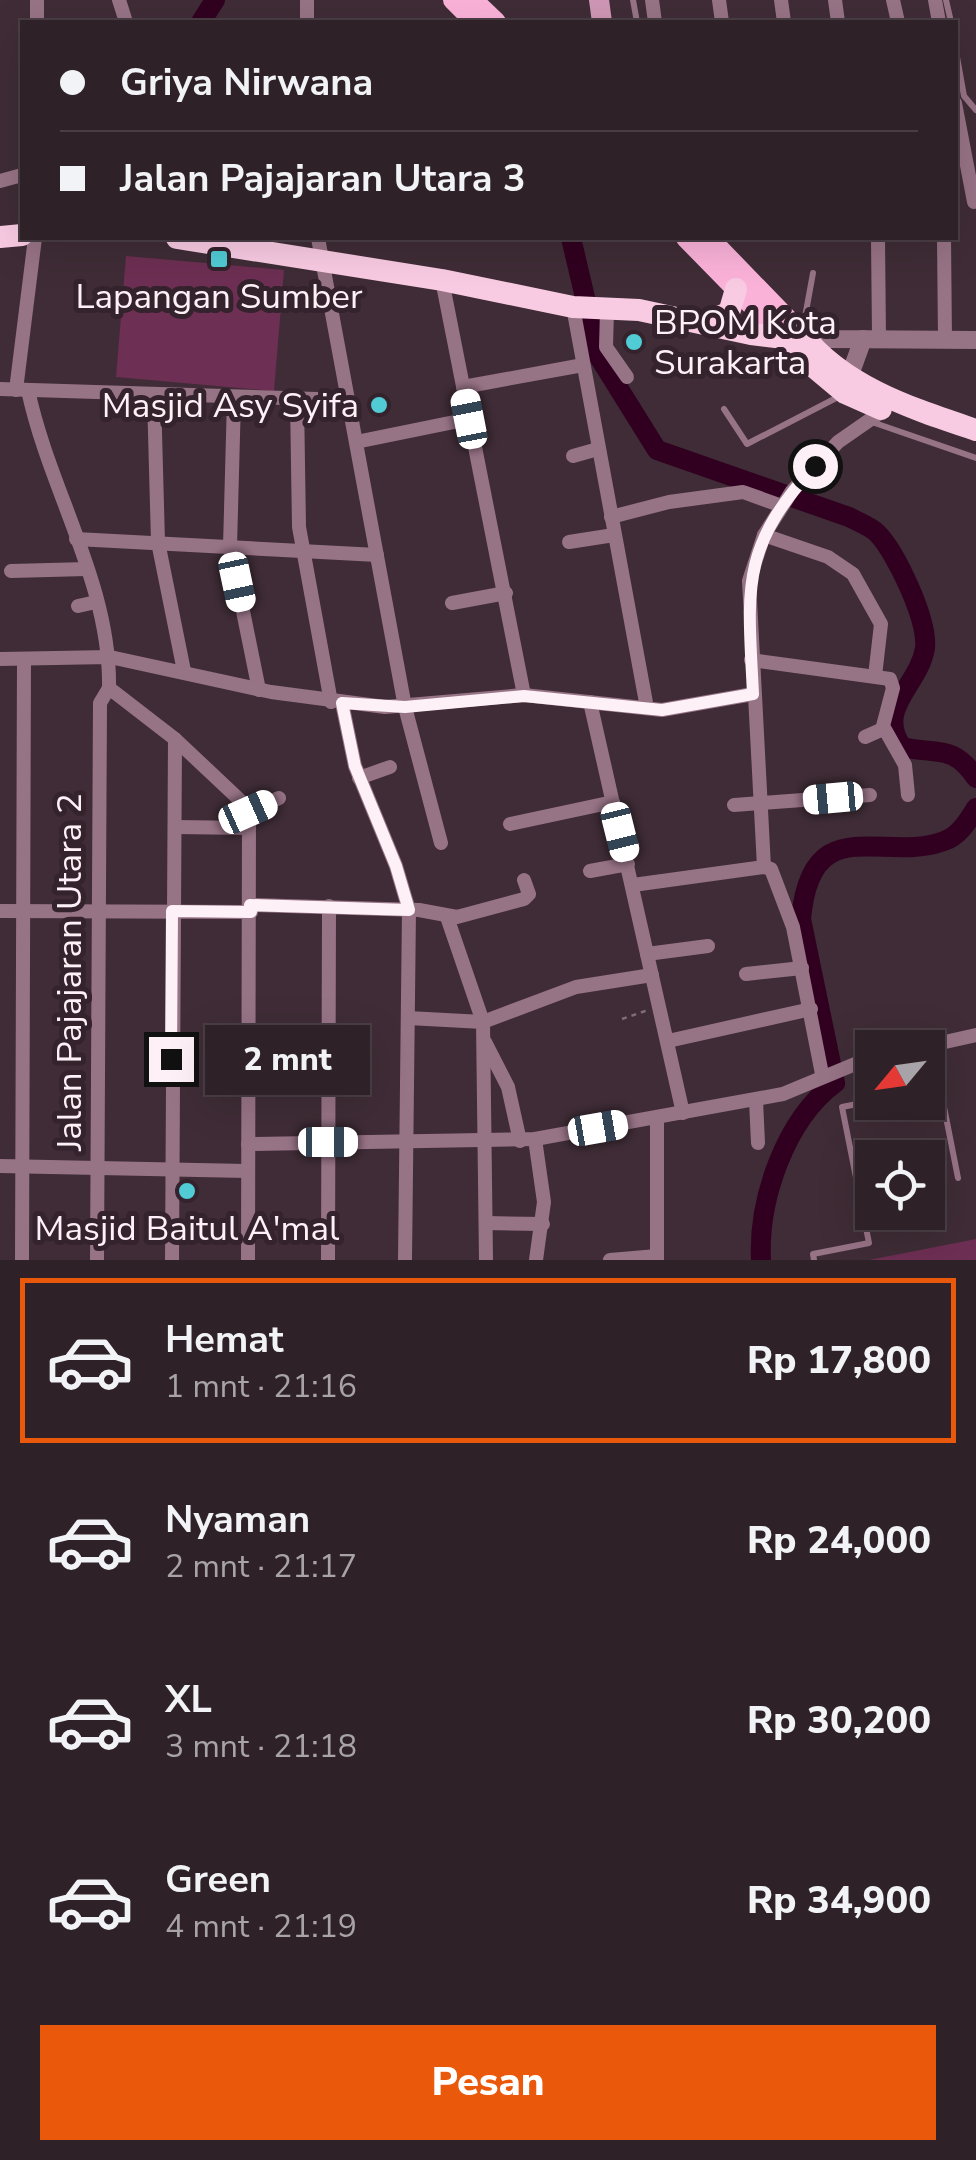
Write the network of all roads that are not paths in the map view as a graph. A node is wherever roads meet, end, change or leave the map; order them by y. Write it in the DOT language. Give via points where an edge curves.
graph roads {
  1 [pos="453,0"];
  2 [pos="474,0"];
  3 [pos="473,20"];
  4 [pos="494,20"];
  5 [pos="958,63"];
  6 [pos="976,110"];
  7 [pos="960,158"];
  8 [pos="975,202"];
  9 [pos="35,240"];
  10 [pos="203,240"];
  11 [pos="688,240"];
  12 [pos="711,240"];
  13 [pos="878,240"];
  14 [pos="944,240"];
  15 [pos="320,249"];
  16 [pos="813,273"];
  17 [pos="442,280"];
  18 [pos="736,289"];
  19 [pos="596,310"];
  20 [pos="703,322"];
  21 [pos="871,339"];
  22 [pos="945,339"];
  23 [pos="976,340"];
  24 [pos="806,343"];
  25 [pos="583,365"];
  26 [pos="627,377"];
  27 [pos="848,384"];
  28 [pos="463,386"];
  29 [pos="14,390"];
  30 [pos="154,396"];
  31 [pos="234,399"];
  32 [pos="296,400"];
  33 [pos="348,400"];
  34 [pos="724,409"];
  35 [pos="876,416"];
  36 [pos="469,419"];
  37 [pos="976,430"];
  38 [pos="356,442"];
  39 [pos="976,442"];
  40 [pos="598,450"];
  41 [pos="573,456"];
  42 [pos="976,458"];
  43 [pos="786,500"];
  44 [pos="611,517"];
  45 [pos="614,535"];
  46 [pos="764,535"];
  47 [pos="76,538"];
  48 [pos="158,542"];
  49 [pos="569,542"];
  50 [pos="230,546"];
  51 [pos="304,552"];
  52 [pos="377,555"];
  53 [pos="87,569"];
  54 [pos="10,571"];
  55 [pos="506,593"];
  56 [pos="96,602"];
  57 [pos="452,603"];
  58 [pos="78,606"];
  59 [pos="110,656"];
  60 [pos="0,659"];
  61 [pos="24,659"];
  62 [pos="751,660"];
  63 [pos="184,671"];
  64 [pos="875,676"];
  65 [pos="109,688"];
  66 [pos="260,690"];
  67 [pos="753,694"];
  68 [pos="524,696"];
  69 [pos="336,702"];
  70 [pos="590,702"];
  71 [pos="405,707"];
  72 [pos="647,708"];
  73 [pos="883,729"];
  74 [pos="865,737"];
  75 [pos="175,739"];
  76 [pos="390,767"];
  77 [pos="360,778"];
  78 [pos="870,795"];
  79 [pos="908,795"];
  80 [pos="279,798"];
  81 [pos="613,802"];
  82 [pos="760,804"];
  83 [pos="734,805"];
  84 [pos="248,820"];
  85 [pos="510,824"];
  86 [pos="175,826"];
  87 [pos="441,843"];
  88 [pos="628,864"];
  89 [pos="764,866"];
  90 [pos="590,872"];
  91 [pos="524,880"];
  92 [pos="633,886"];
  93 [pos="329,906"];
  94 [pos="251,908"];
  95 [pos="409,910"];
  96 [pos="0,911"];
  97 [pos="22,911"];
  98 [pos="172,911"];
  99 [pos="98,912"];
  100 [pos="447,917"];
  101 [pos="708,946"];
  102 [pos="647,954"];
  103 [pos="802,968"];
  104 [pos="746,974"];
  105 [pos="652,975"];
  106 [pos="812,1008"];
  107 [pos="408,1018"];
  108 [pos="483,1022"];
  109 [pos="976,1036"];
  110 [pos="668,1041"];
  111 [pos="484,1042"];
  112 [pos="945,1044"];
  113 [pos="855,1062"];
  114 [pos="823,1074"];
  115 [pos="756,1100"];
  116 [pos="855,1104"];
  117 [pos="945,1112"];
  118 [pos="683,1113"];
  119 [pos="657,1120"];
  120 [pos="528,1140"];
  121 [pos="328,1142"];
  122 [pos="406,1142"];
  123 [pos="486,1143"];
  124 [pos="758,1143"];
  125 [pos="248,1144"];
  126 [pos="0,1166"];
  127 [pos="23,1166"];
  128 [pos="98,1168"];
  129 [pos="170,1170"];
  130 [pos="247,1171"];
  131 [pos="958,1178"];
  132 [pos="486,1223"];
  133 [pos="543,1224"];
  134 [pos="657,1258"];
  135 [pos="22,1260"];
  136 [pos="96,1260"];
  137 [pos="172,1260"];
  138 [pos="248,1260"];
  139 [pos="328,1260"];
  140 [pos="406,1260"];
  141 [pos="486,1260"];
  142 [pos="536,1260"];
  143 [pos="610,1260"];
  144 [pos="814,1260"];
  1 -- 3 [label="main road"];
  2 -- 4 [label="main road"];
  5 -- 6 [label="lane" via="964,96"];
  7 -- 8 [label="street"];
  9 -- 29 [label="street"];
  10 -- 15 [label="highway"];
  11 -- 18 [label="main road"];
  12 -- 24 [label="main road"];
  13 -- 21 [label="street"];
  14 -- 22 [label="street"];
  15 -- 17 [label="highway"];
  15 -- 33 [label="street"];
  16 -- 24 [label="lane"];
  17 -- 19 [label="highway"];
  17 -- 28 [label="street"];
  18 -- 20 [label="highway" via="729,314"];
  18 -- 24 [label="main road"];
  19 -- 20 [label="highway"];
  19 -- 24 [label="highway" via="641,324"];
  19 -- 25 [label="street"];
  19 -- 26 [label="street" via="606,348"];
  20 -- 24 [label="highway"];
  21 -- 22 [label="street"];
  21 -- 24 [label="street"];
  21 -- 27 [label="street"];
  22 -- 23 [label="street"];
  24 -- 27 [label="highway"];
  25 -- 28 [label="street"];
  25 -- 40 [label="street"];
  27 -- 34 [label="lane" via="746,444"];
  27 -- 35 [label="highway"];
  27 -- 37 [label="highway"];
  28 -- 36 [label="street"];
  29 -- 30 [label="street"];
  29 -- 47 [label="street, Jalan Pajajaran Utara 2"];
  30 -- 31 [label="street"];
  30 -- 48 [label="street"];
  31 -- 32 [label="street"];
  31 -- 50 [label="street"];
  32 -- 33 [label="street"];
  32 -- 51 [label="street" via="296,500"];
  33 -- 38 [label="street"];
  35 -- 39 [label="highway"];
  35 -- 42 [label="lane"];
  35 -- 43 [label="street" via="838,442"];
  36 -- 38 [label="street"];
  36 -- 55 [label="street"];
  38 -- 52 [label="street"];
  40 -- 41 [label="street"];
  40 -- 44 [label="street"];
  43 -- 44 [label="street" via="742,492"];
  43 -- 46 [label="street"];
  44 -- 45 [label="street"];
  45 -- 49 [label="street"];
  45 -- 72 [label="street"];
  46 -- 62 [label="street" via="748,589"];
  46 -- 64 [label="street" via="828,556 853,574 881,624"];
  47 -- 48 [label="street"];
  47 -- 53 [label="street, Jalan Pajajaran Utara 2"];
  48 -- 50 [label="street"];
  48 -- 63 [label="street"];
  50 -- 51 [label="street"];
  50 -- 66 [label="street"];
  51 -- 52 [label="street"];
  51 -- 69 [label="street"];
  52 -- 71 [label="street"];
  53 -- 54 [label="street"];
  53 -- 56 [label="street, Jalan Pajajaran Utara 2"];
  55 -- 57 [label="street"];
  55 -- 68 [label="street"];
  56 -- 58 [label="street"];
  56 -- 59 [label="street, Jalan Pajajaran Utara 2"];
  59 -- 61 [label="street"];
  59 -- 63 [label="street"];
  59 -- 65 [label="street, Jalan Pajajaran Utara 2"];
  60 -- 61 [label="street"];
  61 -- 97 [label="street"];
  62 -- 64 [label="street"];
  62 -- 67 [label="street"];
  63 -- 66 [label="street"];
  64 -- 73 [label="street" via="892,683"];
  65 -- 75 [label="street"];
  65 -- 99 [label="street, Jalan Pajajaran Utara 2" via="100,702"];
  66 -- 69 [label="street"];
  67 -- 72 [label="street" via="679,709"];
  67 -- 82 [label="street"];
  68 -- 70 [label="street"];
  68 -- 71 [label="street"];
  69 -- 71 [label="street"];
  69 -- 77 [label="street"];
  70 -- 72 [label="street"];
  70 -- 81 [label="street"];
  71 -- 87 [label="street"];
  73 -- 74 [label="street"];
  73 -- 79 [label="street" via="905,766"];
  75 -- 84 [label="street"];
  75 -- 86 [label="street"];
  76 -- 77 [label="street"];
  77 -- 95 [label="street"];
  78 -- 82 [label="street"];
  80 -- 84 [label="street"];
  81 -- 85 [label="street"];
  81 -- 88 [label="street"];
  82 -- 83 [label="street"];
  82 -- 89 [label="street"];
  84 -- 86 [label="street"];
  84 -- 94 [label="street"];
  86 -- 98 [label="street"];
  88 -- 90 [label="street"];
  88 -- 92 [label="street"];
  89 -- 92 [label="street"];
  89 -- 103 [label="street" via="786,902"];
  91 -- 100 [label="street" via="530,894 524,899"];
  92 -- 102 [label="street"];
  93 -- 94 [label="street"];
  93 -- 95 [label="street"];
  93 -- 121 [label="street"];
  94 -- 98 [label="street"];
  94 -- 125 [label="street"];
  95 -- 100 [label="street"];
  95 -- 107 [label="street"];
  96 -- 97 [label="street"];
  97 -- 99 [label="street"];
  97 -- 127 [label="street"];
  98 -- 99 [label="street"];
  98 -- 129 [label="street"];
  99 -- 128 [label="street, Jalan Pajajaran Utara 2"];
  100 -- 108 [label="street"];
  101 -- 102 [label="street"];
  102 -- 105 [label="street"];
  103 -- 104 [label="street"];
  103 -- 106 [label="street"];
  105 -- 108 [label="street" via="576,986"];
  105 -- 110 [label="street"];
  106 -- 110 [label="street"];
  106 -- 114 [label="street"];
  107 -- 108 [label="street"];
  107 -- 122 [label="street"];
  108 -- 111 [label="street"];
  109 -- 112 [label="street"];
  110 -- 118 [label="street"];
  111 -- 120 [label="street"];
  111 -- 123 [label="street"];
  113 -- 114 [label="street"];
  114 -- 115 [label="street"];
  115 -- 118 [label="street"];
  115 -- 124 [label="street"];
  116 -- 144 [label="lane" via="842,1107 869,1243 813,1254"];
  117 -- 131 [label="lane"];
  118 -- 119 [label="street"];
  119 -- 120 [label="street"];
  119 -- 134 [label="street"];
  120 -- 123 [label="street"];
  120 -- 133 [label="street"];
  121 -- 122 [label="street"];
  121 -- 125 [label="street"];
  121 -- 139 [label="street"];
  122 -- 123 [label="street"];
  122 -- 140 [label="street"];
  123 -- 132 [label="street"];
  125 -- 130 [label="street"];
  126 -- 127 [label="street"];
  127 -- 128 [label="street"];
  127 -- 135 [label="street"];
  128 -- 129 [label="street"];
  128 -- 136 [label="street, Jalan Pajajaran Utara 2"];
  129 -- 130 [label="street"];
  129 -- 137 [label="street"];
  130 -- 138 [label="street"];
  132 -- 133 [label="street"];
  132 -- 141 [label="street"];
  133 -- 142 [label="street"];
  134 -- 143 [label="street"];
}
